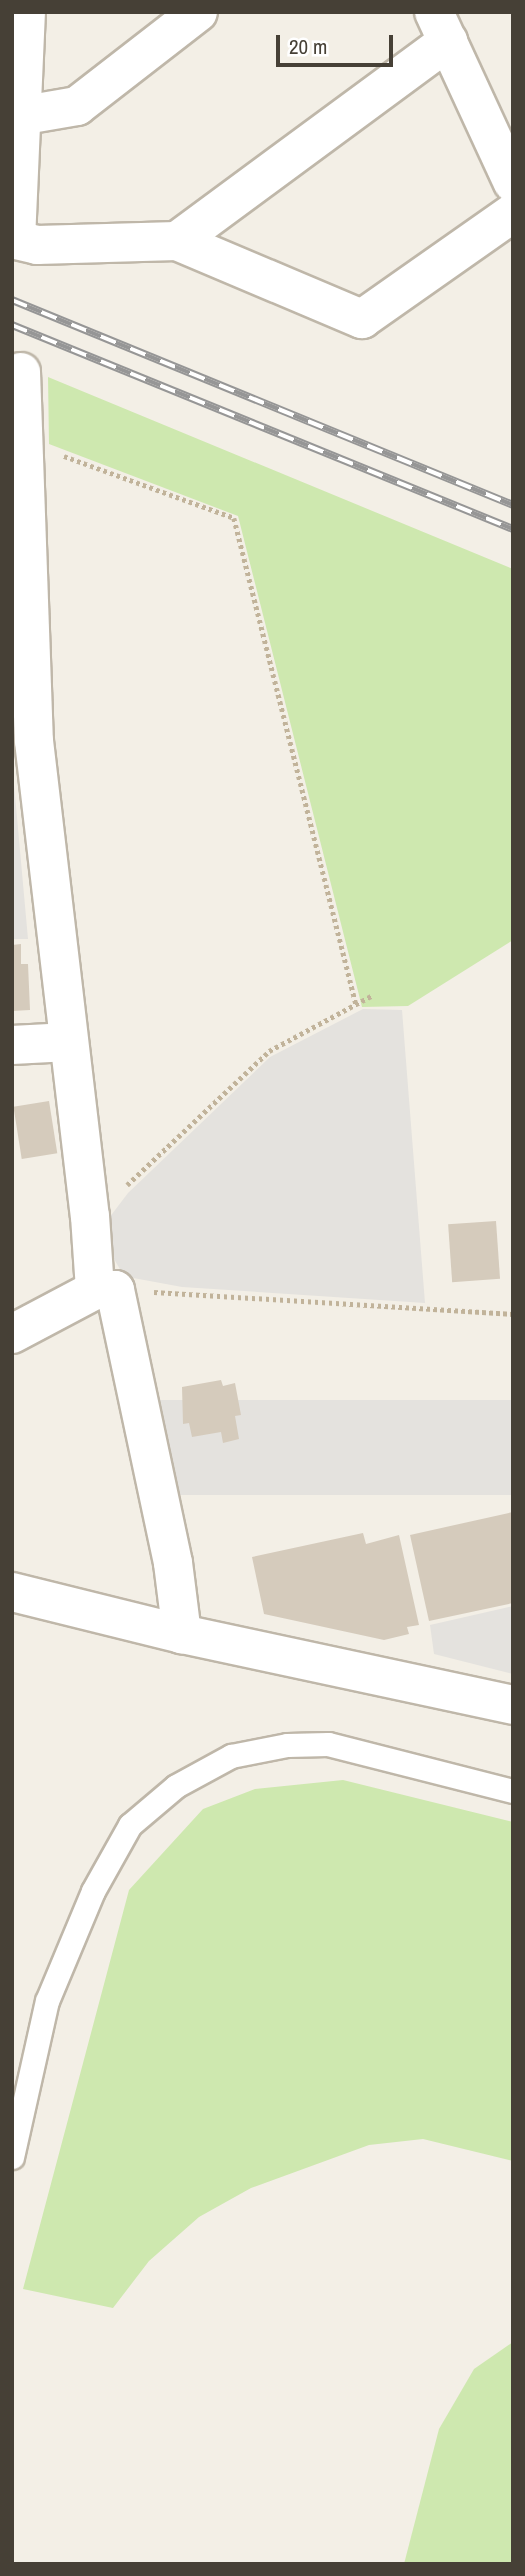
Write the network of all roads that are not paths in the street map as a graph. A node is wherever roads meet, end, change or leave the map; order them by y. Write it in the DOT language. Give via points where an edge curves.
graph roads {
  1 [pos="26,12"];
  2 [pos="198,12"];
  3 [pos="441,27"];
  4 [pos="19,117"];
  5 [pos="513,183"];
  6 [pos="513,213"];
  7 [pos="14,239"];
  8 [pos="177,241"];
  9 [pos="22,372"];
  10 [pos="23,741"];
  11 [pos="69,1042"];
  12 [pos="12,1045"];
  13 [pos="105,1290"];
  14 [pos="12,1334"];
  15 [pos="12,1592"];
  16 [pos="182,1634"];
  17 [pos="513,1705"];
  18 [pos="513,1791"];
  19 [pos="12,2157"];
  1 -- 4 [label="street"];
  2 -- 4 [label="street" via="77,106"];
  3 -- 5 [label="street"];
  3 -- 8 [label="street"];
  4 -- 7 [label="street"];
  6 -- 8 [label="street" via="362,319"];
  7 -- 8 [label="street" via="37,245"];
  9 -- 10 [label="street"];
  10 -- 11 [label="street"];
  11 -- 12 [label="street"];
  11 -- 13 [label="street" via="90,1216"];
  13 -- 14 [label="street"];
  13 -- 16 [label="street" via="173,1563"];
  15 -- 16 [label="street"];
  16 -- 17 [label="street"];
  18 -- 19 [label="lane" via="328,1744 287,1745 231,1756 176,1786 130,1825 93,1891 47,2001"];
}
